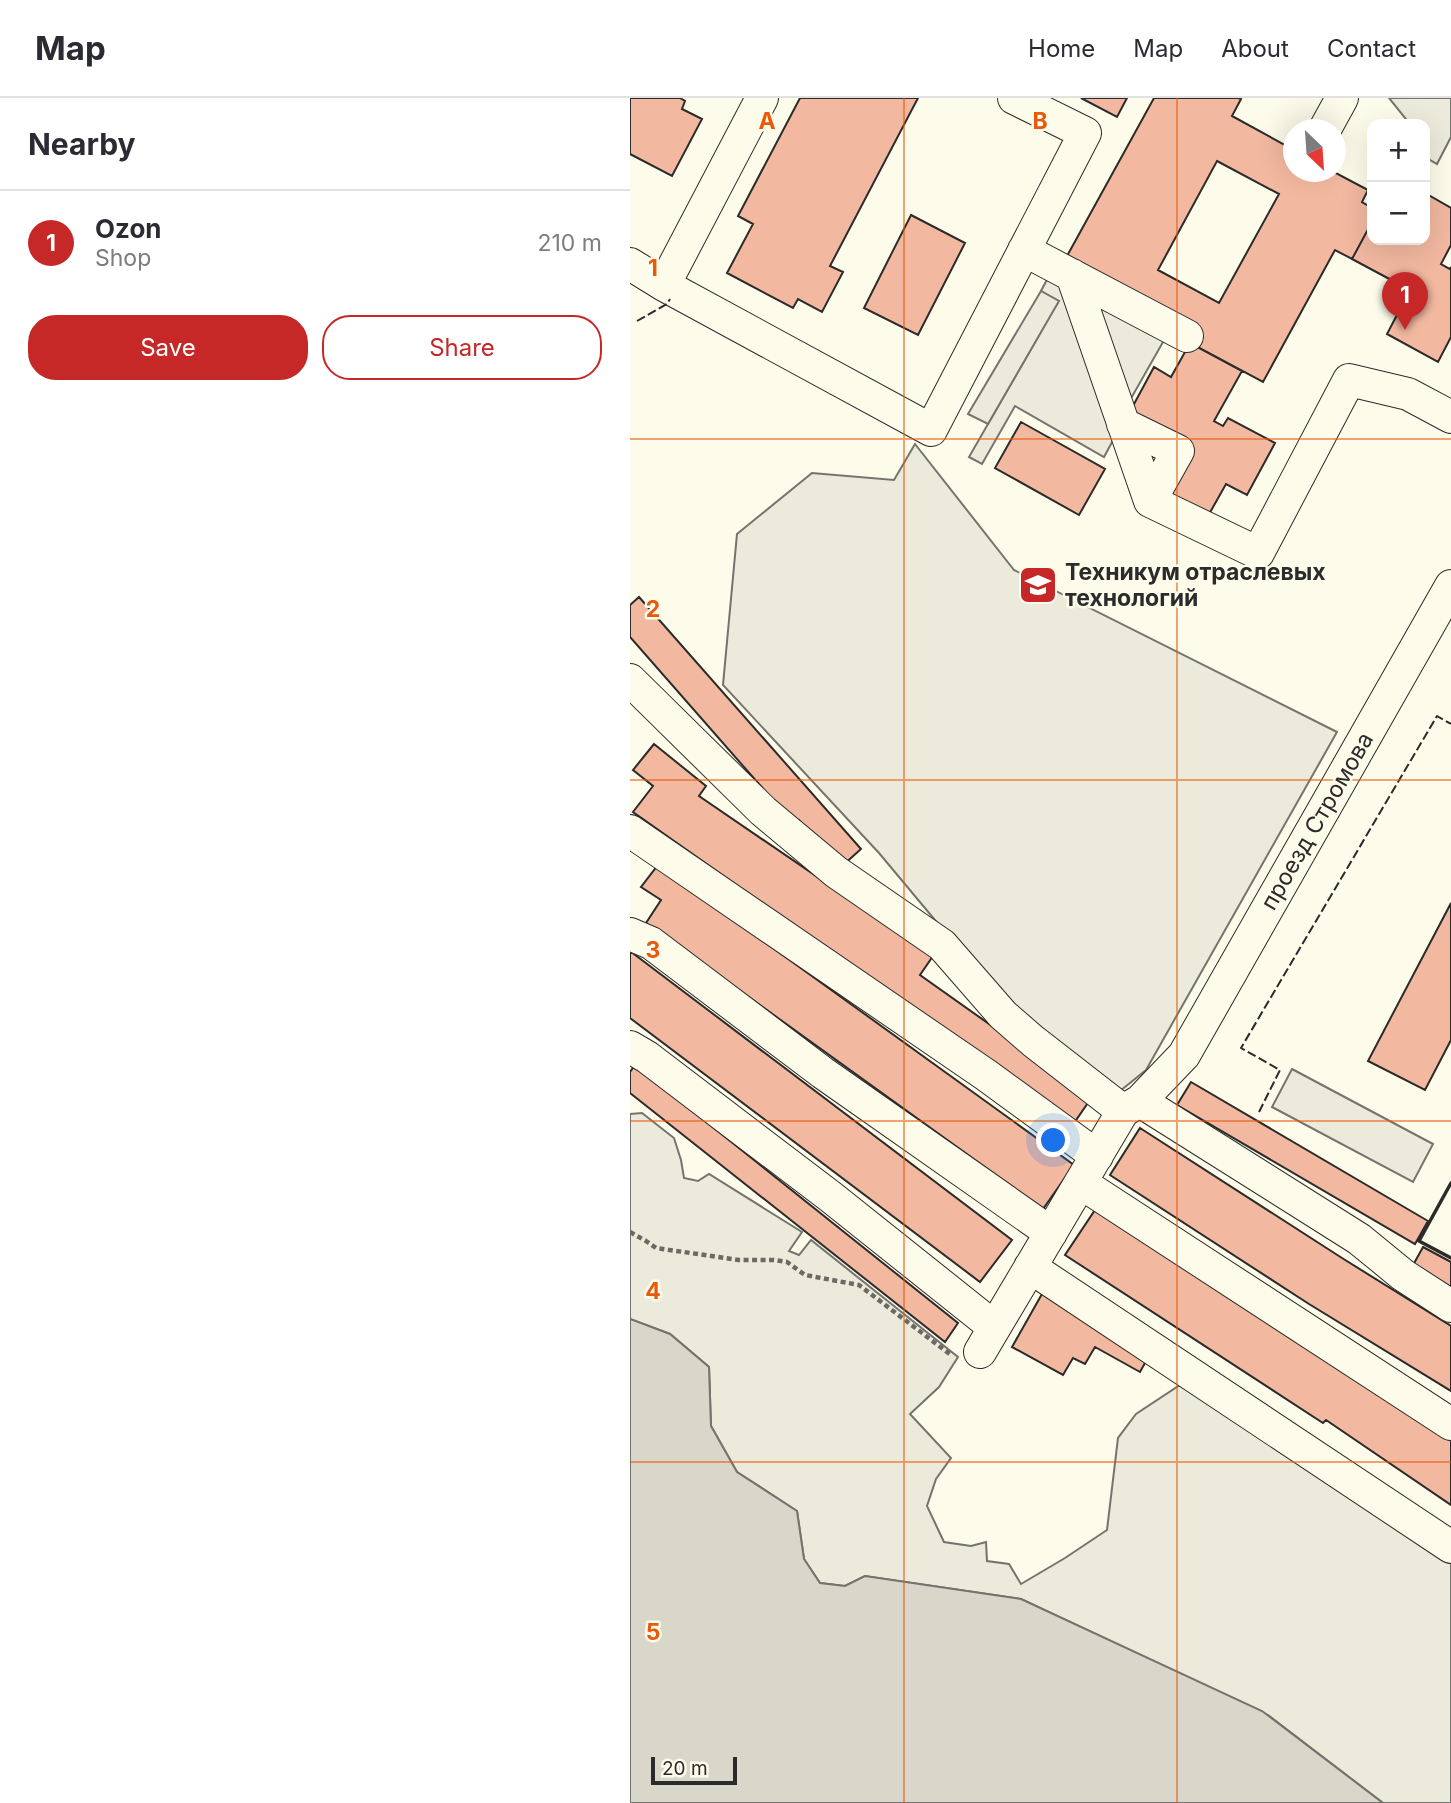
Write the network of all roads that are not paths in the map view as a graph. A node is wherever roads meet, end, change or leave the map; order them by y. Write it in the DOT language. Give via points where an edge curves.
graph roads {
  1 [pos="762,98"];
  2 [pos="1014,98"];
  3 [pos="1342,98"];
  4 [pos="1330,119"];
  5 [pos="1024,250"];
  6 [pos="630,264"];
  7 [pos="1072,275"];
  8 [pos="664,285"];
  9 [pos="1187,335"];
  10 [pos="1451,417"];
  11 [pos="1123,424"];
  12 [pos="1150,501"];
  13 [pos="1451,586"];
  14 [pos="1442,623"];
  15 [pos="630,680"];
  16 [pos="630,831"];
  17 [pos="630,934"];
  18 [pos="630,1047"];
  19 [pos="1132,1106"];
  20 [pos="1097,1156"];
  21 [pos="1081,1183"];
  22 [pos="1051,1233"];
  23 [pos="1030,1267"];
  24 [pos="1451,1306"];
  25 [pos="1451,1424"];
  26 [pos="1451,1547"];
  1 -- 8 [label="street"];
  2 -- 5 [label="street" via="1085,133"];
  3 -- 4 [label="street"];
  5 -- 7 [label="street"];
  5 -- 8 [label="street" via="931,430"];
  6 -- 8 [label="street"];
  7 -- 9 [label="street"];
  7 -- 11 [label="street"];
  10 -- 12 [label="street" via="1408,394 1349,380 1258,553"];
  11 -- 12 [label="street"];
  11 -- 12 [label="street" via="1178,451"];
  13 -- 14 [label="street, проезд Стромова"];
  14 -- 19 [label="street, проезд Стромова" via="1184,1055"];
  15 -- 19 [label="street" via="762,811 836,872 942,945 1003,1015 1033,1041"];
  16 -- 20 [label="street"];
  17 -- 22 [label="street" via="651,943 823,1073"];
  18 -- 23 [label="street, проезд Стромова" via="831,1196 987,1340"];
  19 -- 20 [label="street, проезд Стромова"];
  19 -- 24 [label="street" via="1359,1239"];
  20 -- 21 [label="street, проезд Стромова"];
  21 -- 22 [label="street, проезд Стромова"];
  21 -- 25 [label="street"];
  22 -- 23 [label="street, проезд Стромова"];
  23 -- 26 [label="street"];
}
